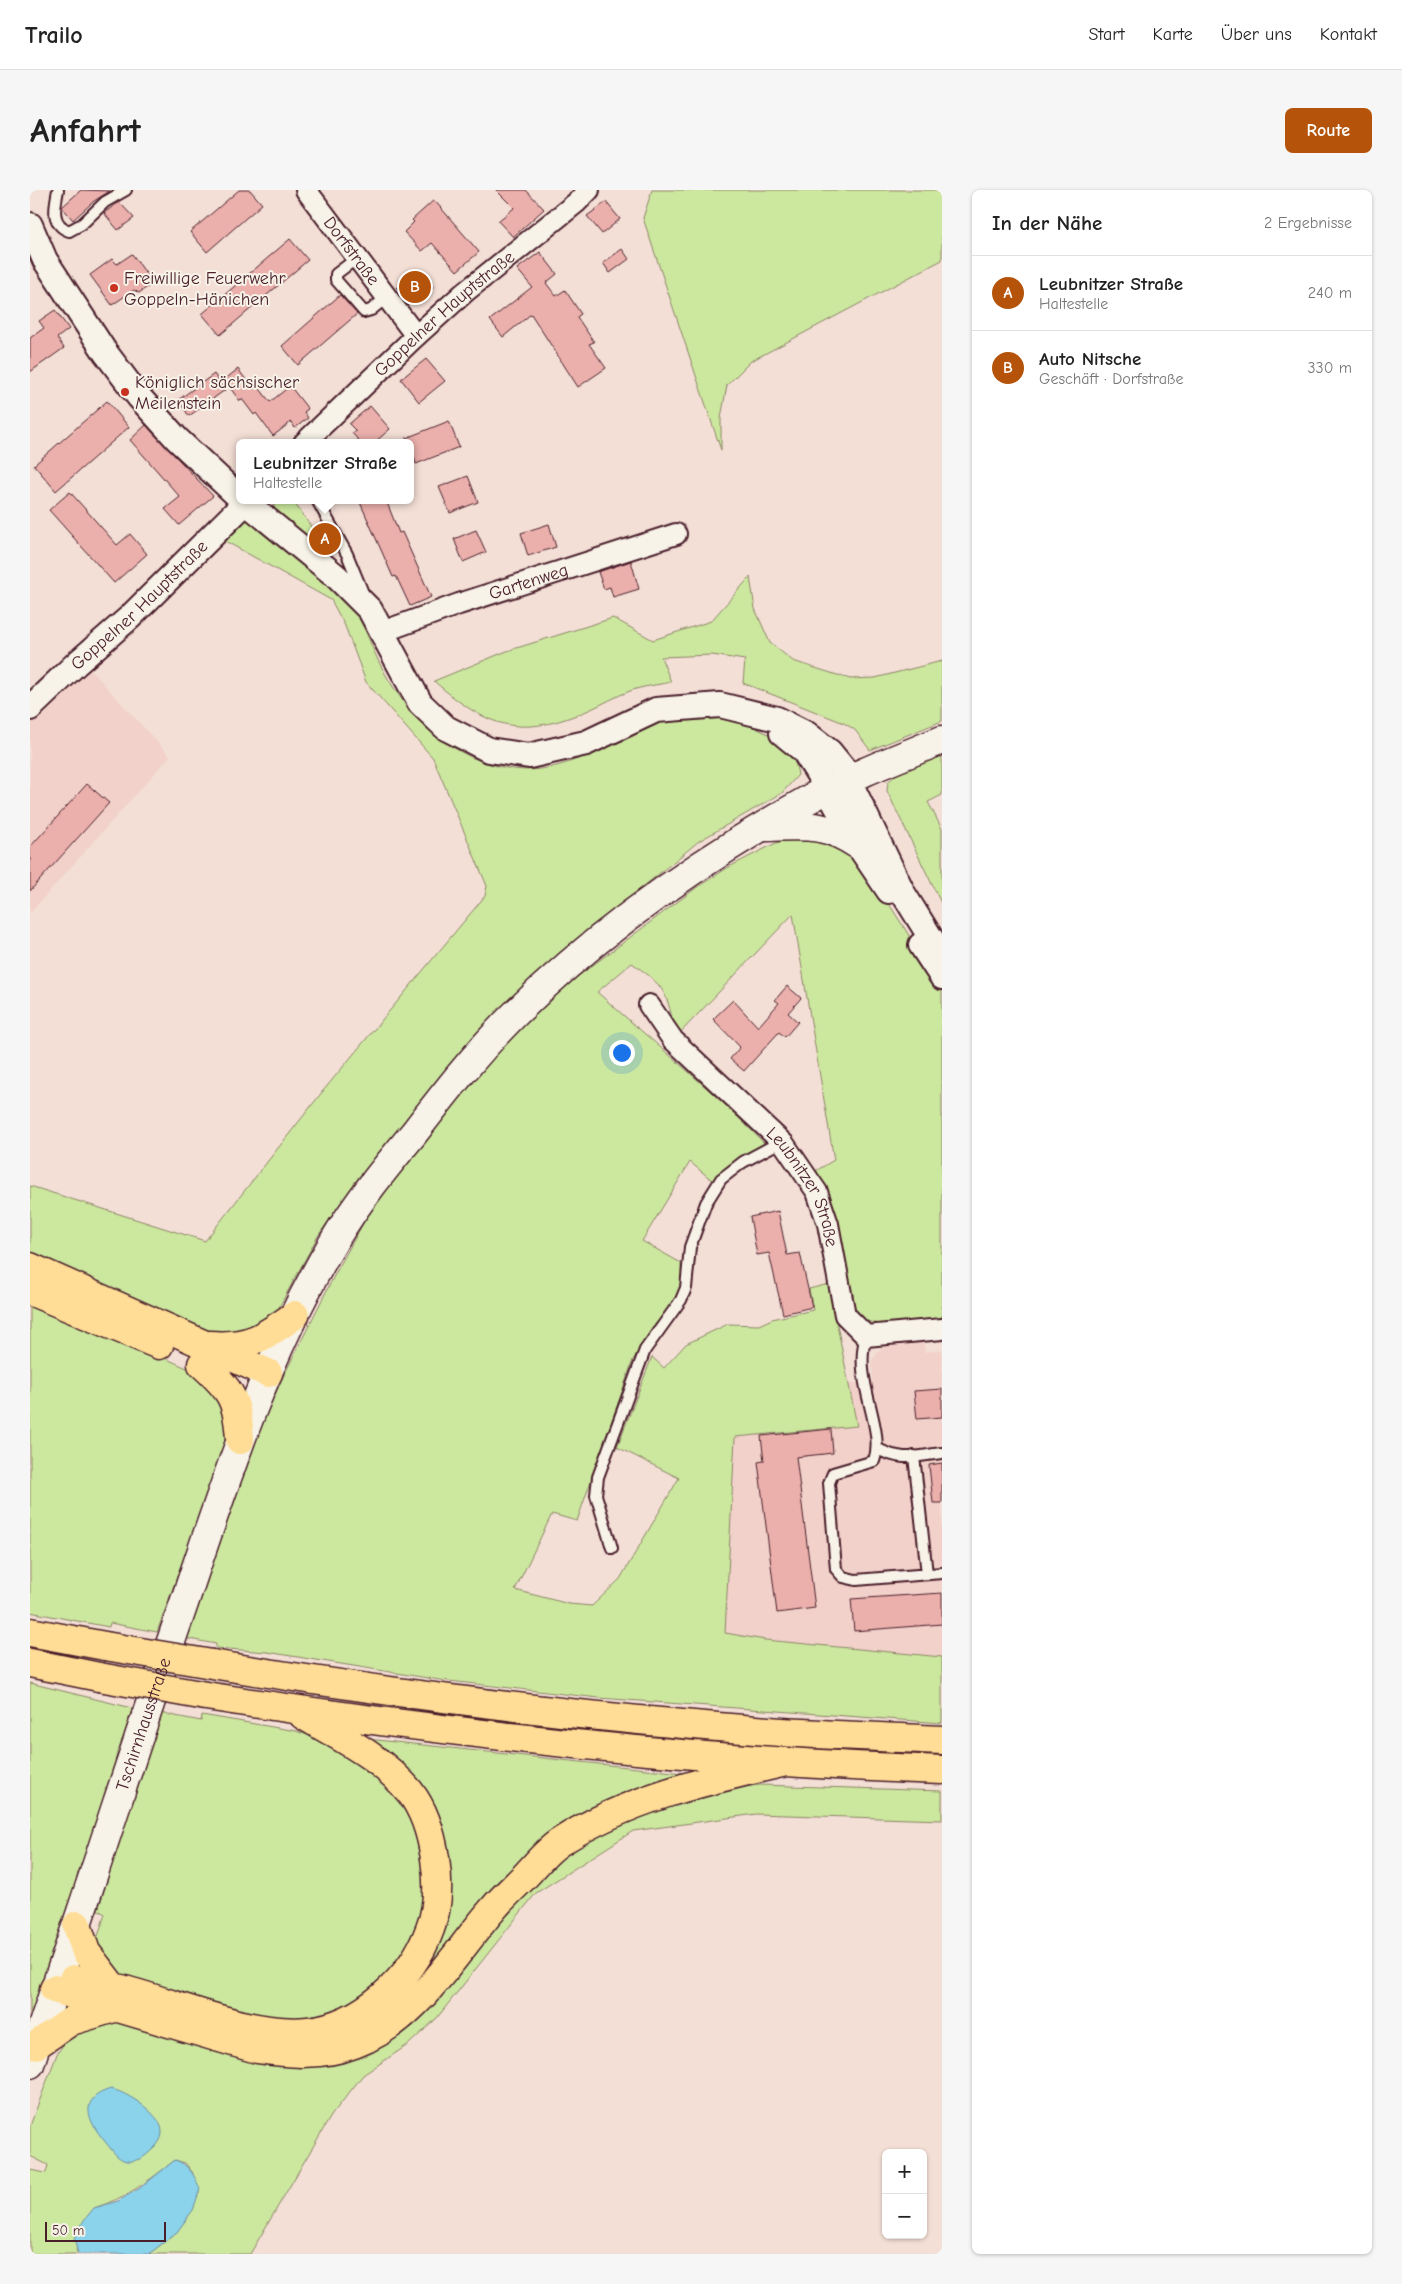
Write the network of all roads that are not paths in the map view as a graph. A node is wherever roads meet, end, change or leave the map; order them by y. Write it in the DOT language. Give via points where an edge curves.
graph roads {
  1 [pos="58,190"];
  2 [pos="126,190"];
  3 [pos="306,190"];
  4 [pos="589,190"];
  5 [pos="30,225"];
  6 [pos="357,258"];
  7 [pos="387,297"];
  8 [pos="416,336"];
  9 [pos="308,439"];
  10 [pos="236,493"];
  11 [pos="240,504"];
  12 [pos="249,504"];
  13 [pos="319,504"];
  14 [pos="676,534"];
  15 [pos="370,610"];
  16 [pos="382,632"];
  17 [pos="30,708"];
  18 [pos="942,740"];
  19 [pos="838,785"];
  20 [pos="764,827"];
  21 [pos="858,846"];
  22 [pos="942,956"];
  23 [pos="942,977"];
  24 [pos="649,1005"];
  25 [pos="782,1141"];
  26 [pos="30,1268"];
  27 [pos="30,1291"];
  28 [pos="295,1315"];
  29 [pos="942,1329"];
  30 [pos="866,1336"];
  31 [pos="201,1354"];
  32 [pos="265,1380"];
  33 [pos="240,1440"];
  34 [pos="878,1448"];
  35 [pos="942,1453"];
  36 [pos="914,1456"];
  37 [pos="612,1548"];
  38 [pos="942,1573"];
  39 [pos="927,1574"];
  40 [pos="30,1632"];
  41 [pos="30,1663"];
  42 [pos="293,1710"];
  43 [pos="942,1740"];
  44 [pos="786,1762"];
  45 [pos="942,1770"];
  46 [pos="77,1925"];
  47 [pos="56,1982"];
  48 [pos="113,1997"];
  49 [pos="33,2054"];
  1 -- 2 [label="lane" via="54,212 56,219 69,231 82,224 105,202"];
  3 -- 6 [label="street, Dorfstraße"];
  4 -- 8 [label="street, Goppelner Hauptstraße"];
  5 -- 10 [label="street" via="45,260 105,352 139,397 177,439"];
  6 -- 7 [label="street, Dorfstraße"];
  6 -- 7 [label="lane" via="336,274 336,280 364,312 372,310"];
  7 -- 8 [label="street, Dorfstraße"];
  8 -- 9 [label="street, Goppelner Hauptstraße"];
  11 -- 17 [label="street, Goppelner Hauptstraße" via="129,618"];
  12 -- 15 [label="street" via="336,576"];
  13 -- 15 [label="lane" via="347,554"];
  14 -- 16 [label="street, Gartenweg"];
  15 -- 16 [label="street"];
  16 -- 19 [label="street" via="420,703 446,728 489,750 529,756 586,743 656,710 720,706 777,719 807,734 830,752"];
  18 -- 19 [label="main road, Tschirnhausstraße"];
  19 -- 20 [label="main road, Tschirnhausstraße"];
  19 -- 21 [label="street"];
  19 -- 22 [label="street"];
  20 -- 21 [label="main road" via="816,826 841,833"];
  20 -- 28 [label="main road, Tschirnhausstraße" via="687,874 633,914 559,973 514,1015 469,1062 369,1187 333,1242"];
  21 -- 23 [label="street"];
  24 -- 25 [label="street, Leubnitzer Straße" via="673,1040"];
  25 -- 30 [label="street, Leubnitzer Straße" via="817,1192 828,1224 845,1315"];
  25 -- 37 [label="lane" via="743,1162 721,1179 706,1203 690,1247 683,1294 645,1350 598,1477 596,1495"];
  26 -- 31 [label="highway"];
  27 -- 31 [label="highway"];
  28 -- 31 [label="highway" via="266,1336 247,1344"];
  28 -- 32 [label="main road, Tschirnhausstraße"];
  29 -- 30 [label="street"];
  30 -- 34 [label="lane" via="861,1351 863,1382"];
  31 -- 32 [label="highway"];
  31 -- 33 [label="highway" via="225,1384 239,1413"];
  32 -- 33 [label="main road, Tschirnhausstraße"];
  33 -- 46 [label="main road, Tschirnhausstraße"];
  34 -- 36 [label="lane" via="892,1456"];
  34 -- 39 [label="lane" via="874,1461 833,1472 829,1483 836,1569 844,1577 856,1580"];
  35 -- 36 [label="lane"];
  36 -- 39 [label="lane"];
  38 -- 39 [label="lane"];
  40 -- 43 [label="highway, bridge" via="328,1683 606,1717 770,1731"];
  41 -- 42 [label="highway, bridge"];
  42 -- 44 [label="highway" via="595,1747"];
  42 -- 48 [label="highway" via="384,1766 411,1793 430,1831 436,1862 436,1901 431,1928 416,1958 400,1980 372,2005 337,2024 308,2031 261,2028"];
  44 -- 45 [label="highway"];
  44 -- 48 [label="highway" via="701,1782 622,1808 558,1843 494,1908 428,1990 394,2022 355,2044 316,2053 257,2049"];
  46 -- 47 [label="main road, Tschirnhausstraße"];
  46 -- 48 [label="highway" via="86,1952"];
  47 -- 48 [label="highway"];
  47 -- 49 [label="main road, Tschirnhausstraße"];
  48 -- 49 [label="highway" via="71,2021"];
}
